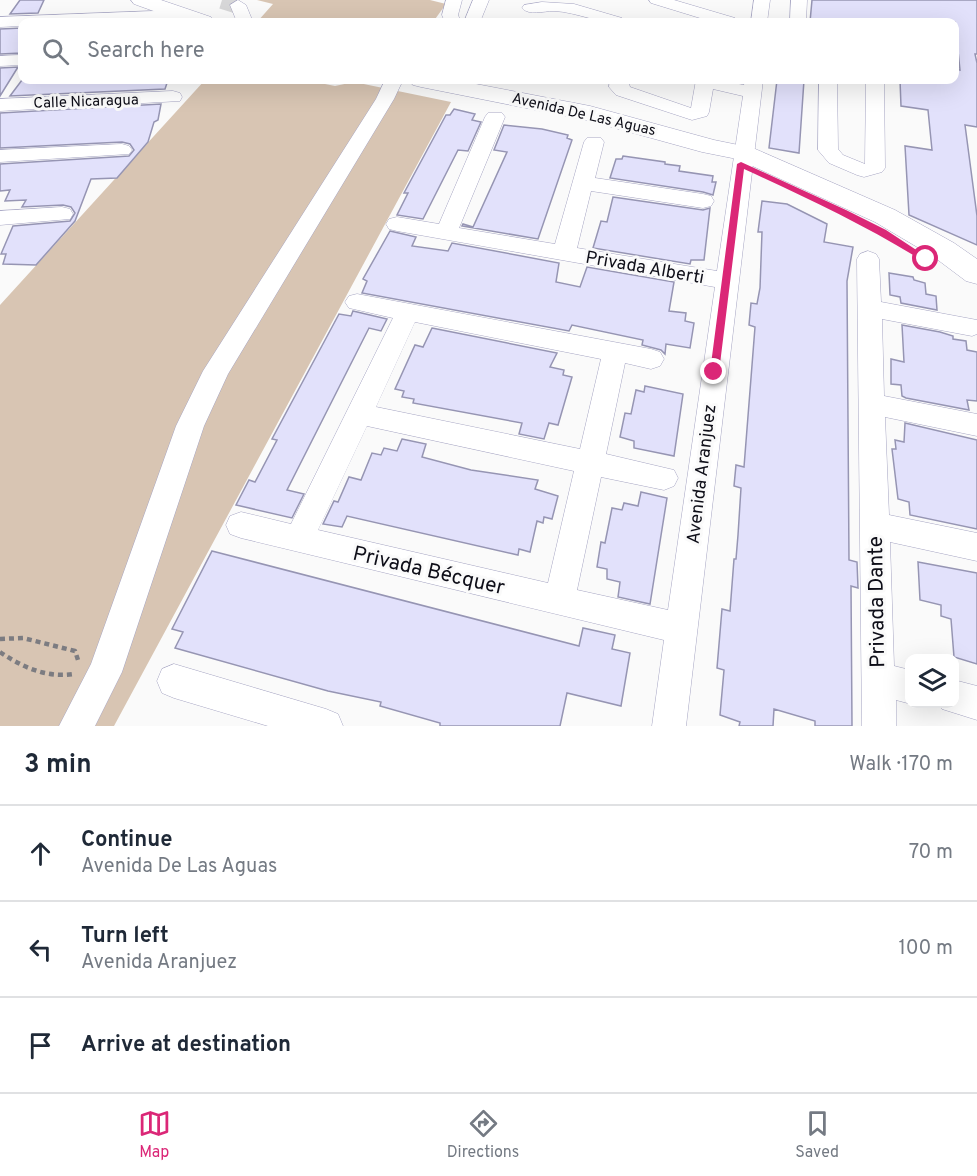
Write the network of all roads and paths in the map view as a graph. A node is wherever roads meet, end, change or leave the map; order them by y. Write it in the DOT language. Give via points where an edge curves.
graph roads {
  1 [pos="454,0"];
  2 [pos="482,0"];
  3 [pos="657,0"];
  4 [pos="724,0"];
  5 [pos="762,0"];
  6 [pos="799,0"];
  7 [pos="145,2"];
  8 [pos="238,5"];
  9 [pos="178,7"];
  10 [pos="530,8"];
  11 [pos="47,18"];
  12 [pos="196,18"];
  13 [pos="243,18"];
  14 [pos="451,18"];
  15 [pos="474,18"];
  16 [pos="604,18"];
  17 [pos="715,18"];
  18 [pos="725,18"];
  19 [pos="760,18"];
  20 [pos="798,18"];
  21 [pos="18,20"];
  22 [pos="0,22"];
  23 [pos="18,60"];
  24 [pos="0,61"];
  25 [pos="392,84"];
  26 [pos="451,84"];
  27 [pos="618,84"];
  28 [pos="704,84"];
  29 [pos="751,84"];
  30 [pos="828,84"];
  31 [pos="875,84"];
  32 [pos="173,98"];
  33 [pos="0,105"];
  34 [pos="495,117"];
  35 [pos="594,142"];
  36 [pos="122,150"];
  37 [pos="0,156"];
  38 [pos="742,158"];
  39 [pos="846,165"];
  40 [pos="583,183"];
  41 [pos="855,200"];
  42 [pos="703,201"];
  43 [pos="62,214"];
  44 [pos="0,218"];
  45 [pos="397,225"];
  46 [pos="446,233"];
  47 [pos="564,253"];
  48 [pos="868,259"];
  49 [pos="977,274"];
  50 [pos="726,281"];
  51 [pos="977,297"];
  52 [pos="357,302"];
  53 [pos="868,308"];
  54 [pos="408,312"];
  55 [pos="972,327"];
  56 [pos="615,353"];
  57 [pos="651,359"];
  58 [pos="871,404"];
  59 [pos="359,414"];
  60 [pos="977,425"];
  61 [pos="590,464"];
  62 [pos="664,478"];
  63 [pos="241,525"];
  64 [pos="874,525"];
  65 [pos="299,539"];
  66 [pos="977,547"];
  67 [pos="559,601"];
  68 [pos="681,629"];
  69 [pos="0,652"];
  70 [pos="82,672"];
  71 [pos="174,681"];
  72 [pos="894,683"];
  73 [pos="959,698"];
  74 [pos="977,703"];
  75 [pos="76,726"];
  76 [pos="326,726"];
  77 [pos="669,726"];
  78 [pos="879,726"];
  1 -- 14 [label="street"];
  2 -- 15 [label="street"];
  3 -- 17 [label="street"];
  4 -- 18 [label="street"];
  5 -- 19 [label="street"];
  6 -- 20 [label="street"];
  7 -- 9 [label="main road"];
  8 -- 13 [label="street"];
  9 -- 11 [label="street"];
  9 -- 12 [label="main road"];
  10 -- 16 [label="street" via="568,6"];
  21 -- 22 [label="street"];
  23 -- 24 [label="street"];
  25 -- 75 [label="street" via="216,371 190,426 105,672"];
  26 -- 38 [label="main road, Avenida De Las Aguas" via="590,113"];
  27 -- 28 [label="street" via="623,91 692,114 700,112"];
  29 -- 38 [label="street, Avenida Aranjuez"];
  30 -- 39 [label="street" via="828,150"];
  31 -- 39 [label="street" via="875,168 864,171"];
  32 -- 33 [label="street, Calle Nicaragua"];
  34 -- 46 [label="street"];
  35 -- 40 [label="street, Privada Alberti"];
  36 -- 37 [label="street"];
  38 -- 41 [label="main road, Avenida De Las Aguas"];
  38 -- 50 [label="street, Avenida Aranjuez"];
  38 -- 51 [label="main road, Avenida De Las Aguas" via="883,232"];
  39 -- 41 [label="street"];
  40 -- 42 [label="street"];
  40 -- 47 [label="street, Privada Alberti"];
  41 -- 49 [label="main road, Avenida De Las Aguas" via="944,250"];
  43 -- 44 [label="street"];
  45 -- 46 [label="street, Privada Alberti"];
  46 -- 47 [label="street, Privada Alberti"];
  47 -- 50 [label="street, Privada Alberti"];
  48 -- 53 [label="street, Privada Dante"];
  50 -- 68 [label="street, Avenida Aranjuez"];
  52 -- 54 [label="street"];
  53 -- 55 [label="street"];
  53 -- 58 [label="street, Privada Dante"];
  54 -- 56 [label="street"];
  54 -- 59 [label="street"];
  56 -- 57 [label="street"];
  56 -- 61 [label="street"];
  58 -- 60 [label="street"];
  58 -- 64 [label="street, Privada Dante"];
  59 -- 61 [label="street"];
  59 -- 65 [label="street"];
  61 -- 62 [label="street"];
  61 -- 67 [label="street"];
  63 -- 65 [label="street, Privada Bécquer"];
  64 -- 66 [label="street, Privada Dante"];
  64 -- 72 [label="street, Privada Dante"];
  65 -- 67 [label="street, Privada Bécquer"];
  67 -- 68 [label="street, Privada Bécquer"];
  68 -- 77 [label="street, Avenida Aranjuez"];
  69 -- 70 [label="path" via="61,678"];
  71 -- 76 [label="street"];
  72 -- 78 [label="street, Privada Dante"];
  73 -- 74 [label="street"];
}
